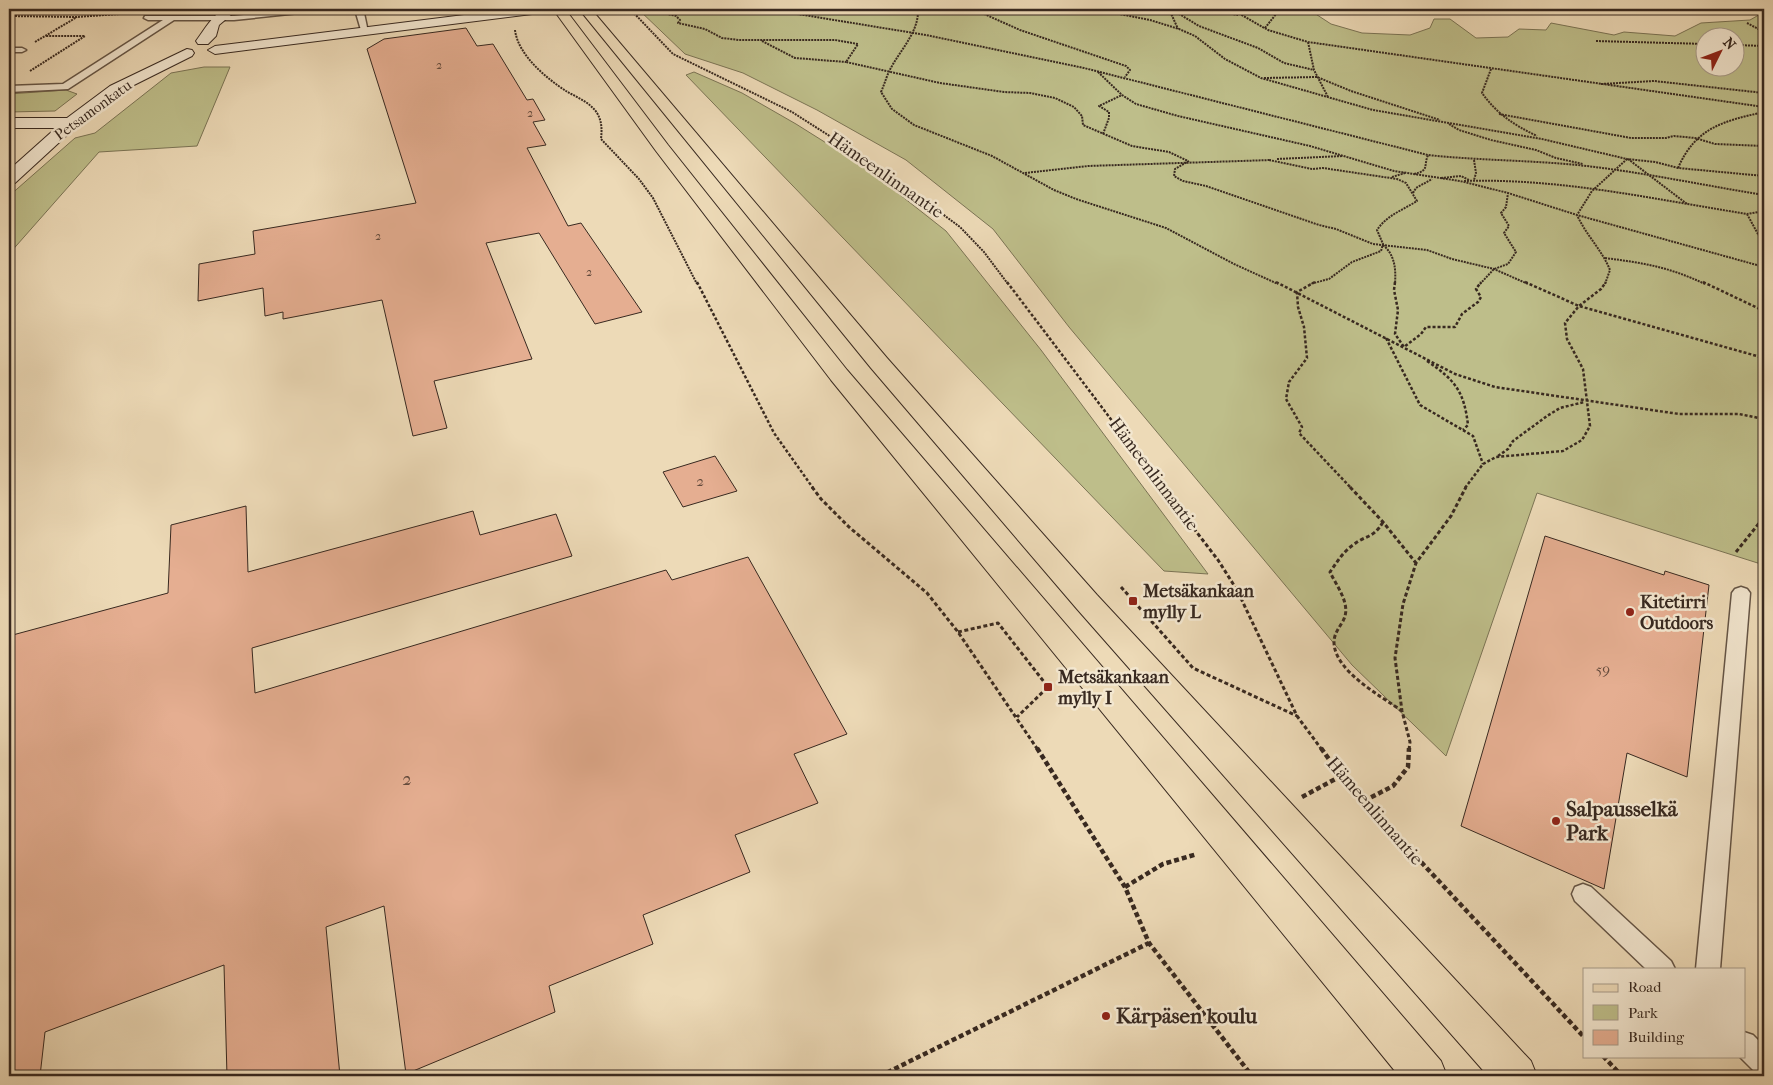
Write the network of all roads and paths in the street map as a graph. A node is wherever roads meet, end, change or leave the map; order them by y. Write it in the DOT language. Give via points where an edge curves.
graph roads {
  1 [pos="232,9"];
  2 [pos="267,9"];
  3 [pos="318,9"];
  4 [pos="364,9"];
  5 [pos="493,9"];
  6 [pos="559,9"];
  7 [pos="585,9"];
  8 [pos="630,9"];
  9 [pos="660,9"];
  10 [pos="767,9"];
  11 [pos="913,9"];
  12 [pos="918,9"];
  13 [pos="973,9"];
  14 [pos="1094,9"];
  15 [pos="1170,9"];
  16 [pos="1204,9"];
  17 [pos="1231,9"];
  18 [pos="1280,9"];
  19 [pos="534,10"];
  20 [pos="158,11"];
  21 [pos="919,13"];
  22 [pos="1239,15"];
  23 [pos="9,16"];
  24 [pos="260,16"];
  25 [pos="77,17"];
  26 [pos="172,18"];
  27 [pos="218,19"];
  28 [pos="1747,23"];
  29 [pos="364,28"];
  30 [pos="1265,28"];
  31 [pos="1179,29"];
  32 [pos="1764,32"];
  33 [pos="912,34"];
  34 [pos="46,36"];
  35 [pos="203,41"];
  36 [pos="762,41"];
  37 [pos="1596,41"];
  38 [pos="1308,42"];
  39 [pos="1696,44"];
  40 [pos="1746,45"];
  41 [pos="1764,46"];
  42 [pos="220,47"];
  43 [pos="9,50"];
  44 [pos="22,50"];
  45 [pos="187,53"];
  46 [pos="846,62"];
  47 [pos="1491,69"];
  48 [pos="1314,70"];
  49 [pos="30,71"];
  50 [pos="1098,71"];
  51 [pos="888,73"];
  52 [pos="1125,77"];
  53 [pos="1317,77"];
  54 [pos="1261,78"];
  55 [pos="1593,84"];
  56 [pos="9,88"];
  57 [pos="1764,93"];
  58 [pos="1122,95"];
  59 [pos="1328,98"];
  60 [pos="1764,107"];
  61 [pos="1764,112"];
  62 [pos="1499,114"];
  63 [pos="70,122"];
  64 [pos="1446,122"];
  65 [pos="9,123"];
  66 [pos="1103,134"];
  67 [pos="1542,138"];
  68 [pos="1695,138"];
  69 [pos="1764,146"];
  70 [pos="1428,155"];
  71 [pos="1346,156"];
  72 [pos="1627,159"];
  73 [pos="1269,160"];
  74 [pos="1474,160"];
  75 [pos="1189,161"];
  76 [pos="1596,167"];
  77 [pos="1678,168"];
  78 [pos="1614,171"];
  79 [pos="1026,173"];
  80 [pos="1405,173"];
  81 [pos="1411,174"];
  82 [pos="1764,176"];
  83 [pos="1650,177"];
  84 [pos="1389,178"];
  85 [pos="1433,178"];
  86 [pos="9,179"];
  87 [pos="1474,180"];
  88 [pos="1460,181"];
  89 [pos="1469,181"];
  90 [pos="1593,188"];
  91 [pos="1413,193"];
  92 [pos="1508,193"];
  93 [pos="1764,195"];
  94 [pos="1690,206"];
  95 [pos="1764,212"];
  96 [pos="1747,214"];
  97 [pos="1577,215"];
  98 [pos="1382,244"];
  99 [pos="1764,245"];
  100 [pos="1605,258"];
  101 [pos="1764,267"];
  102 [pos="1494,269"];
  103 [pos="1297,292"];
  104 [pos="1579,306"];
  105 [pos="1764,312"];
  106 [pos="1385,338"];
  107 [pos="1404,346"];
  108 [pos="1412,351"];
  109 [pos="1764,358"];
  110 [pos="1587,402"];
  111 [pos="1764,419"];
  112 [pos="1463,430"];
  113 [pos="1496,457"];
  114 [pos="1483,464"];
  115 [pos="1764,517"];
  116 [pos="1383,522"];
  117 [pos="1736,552"];
  118 [pos="1416,563"];
  119 [pos="1121,587"];
  120 [pos="1741,593"];
  121 [pos="958,632"];
  122 [pos="1402,712"];
  123 [pos="1298,716"];
  124 [pos="1017,717"];
  125 [pos="1341,776"];
  126 [pos="1300,798"];
  127 [pos="1364,801"];
  128 [pos="1197,854"];
  129 [pos="1125,887"];
  130 [pos="1583,894"];
  131 [pos="1149,943"];
  132 [pos="1662,968"];
  133 [pos="1708,968"];
  134 [pos="1583,1036"];
  135 [pos="1746,1046"];
  136 [pos="1605,1058"];
  137 [pos="1764,1063"];
  138 [pos="880,1076"];
  139 [pos="1252,1076"];
  140 [pos="1426,1076"];
  141 [pos="1516,1076"];
  142 [pos="1622,1076"];
  1 -- 27 [label="street"];
  2 -- 24 [label="lane"];
  3 -- 24 [label="lane"];
  4 -- 29 [label="lane" via="360,13"];
  5 -- 29 [label="street"];
  6 -- 140 [label="main road" via="662,148 839,375"];
  7 -- 141 [label="main road" via="899,386 1087,602"];
  8 -- 123 [label="path, Hämeenlinnantie" via="674,54 792,112 831,136 960,227 984,252 1218,560 1237,590"];
  9 -- 36 [label="path" via="660,12 676,16 680,20 678,23 705,29 722,38"];
  10 -- 33 [label="path"];
  11 -- 21 [label="path"];
  12 -- 21 [label="path"];
  13 -- 52 [label="path" via="1020,30 1126,66 1130,70"];
  14 -- 31 [label="path"];
  15 -- 31 [label="path"];
  15 -- 48 [label="path" via="1199,26 1258,48 1284,63"];
  16 -- 22 [label="path"];
  17 -- 22 [label="path"];
  18 -- 30 [label="path"];
  19 -- 29 [label="street"];
  19 -- 121 [label="path" via="515,29 514,35 527,57 555,84 596,111 602,124 602,138 639,179 662,214 774,433 822,499 927,593"];
  20 -- 25 [label="path"];
  20 -- 26 [label="lane" via="148,18"];
  21 -- 33 [label="path"];
  22 -- 30 [label="path"];
  23 -- 25 [label="path"];
  24 -- 27 [label="lane"];
  25 -- 34 [label="path"];
  26 -- 27 [label="lane"];
  26 -- 56 [label="lane" via="66,87"];
  27 -- 35 [label="street"];
  28 -- 32 [label="path"];
  29 -- 42 [label="street"];
  30 -- 38 [label="path"];
  31 -- 54 [label="path"];
  33 -- 50 [label="path"];
  33 -- 51 [label="path"];
  34 -- 44 [label="path"];
  34 -- 49 [label="path" via="85,36"];
  35 -- 42 [label="street" via="217,41"];
  35 -- 45 [label="street" via="180,48"];
  36 -- 46 [label="path" via="795,58"];
  36 -- 46 [label="path" via="835,40 858,44"];
  37 -- 39 [label="path"];
  38 -- 47 [label="path"];
  38 -- 48 [label="path"];
  40 -- 41 [label="path"];
  42 -- 45 [label="street"];
  43 -- 44 [label="lane"];
  45 -- 63 [label="street, Petsamonkatu" via="116,90"];
  46 -- 51 [label="path"];
  47 -- 55 [label="path"];
  47 -- 62 [label="path" via="1482,94"];
  48 -- 53 [label="path"];
  50 -- 52 [label="path"];
  50 -- 58 [label="path"];
  51 -- 66 [label="path" via="1055,98 1074,108 1082,116 1083,125"];
  51 -- 79 [label="path" via="881,92 892,109 914,125"];
  52 -- 70 [label="path"];
  53 -- 54 [label="path"];
  53 -- 59 [label="path"];
  53 -- 64 [label="path"];
  54 -- 59 [label="path"];
  55 -- 57 [label="path" via="1654,81"];
  55 -- 60 [label="path"];
  58 -- 66 [label="path" via="1099,106 1109,112"];
  58 -- 71 [label="path" via="1136,104 1178,116"];
  59 -- 64 [label="path" via="1373,110"];
  61 -- 68 [label="path" via="1725,121"];
  62 -- 67 [label="path" via="1508,122"];
  62 -- 68 [label="path" via="1631,138"];
  63 -- 65 [label="street"];
  63 -- 86 [label="street, Petsamonkatu"];
  64 -- 67 [label="path"];
  64 -- 76 [label="path" via="1459,130 1491,140"];
  66 -- 75 [label="path" via="1132,146 1170,152"];
  67 -- 72 [label="path"];
  68 -- 69 [label="path" via="1715,144"];
  68 -- 77 [label="path" via="1682,154"];
  70 -- 74 [label="path"];
  70 -- 81 [label="path" via="1426,169"];
  71 -- 73 [label="path"];
  71 -- 80 [label="path"];
  72 -- 77 [label="path"];
  72 -- 78 [label="path"];
  72 -- 83 [label="path"];
  73 -- 75 [label="path"];
  73 -- 84 [label="path" via="1312,169"];
  74 -- 76 [label="path"];
  74 -- 87 [label="path"];
  75 -- 79 [label="path"];
  75 -- 98 [label="path" via="1176,169 1174,176 1336,228 1373,244"];
  76 -- 78 [label="path"];
  77 -- 82 [label="path"];
  78 -- 83 [label="path"];
  78 -- 90 [label="path"];
  79 -- 103 [label="path" via="1076,199 1166,228"];
  80 -- 81 [label="path"];
  80 -- 84 [label="path"];
  81 -- 85 [label="path"];
  83 -- 93 [label="path"];
  83 -- 94 [label="path"];
  84 -- 91 [label="path" via="1406,183"];
  85 -- 88 [label="path"];
  85 -- 89 [label="path" via="1462,176"];
  85 -- 91 [label="path"];
  87 -- 89 [label="path"];
  87 -- 90 [label="path" via="1543,182"];
  88 -- 89 [label="path"];
  88 -- 92 [label="path"];
  90 -- 94 [label="path"];
  90 -- 97 [label="path" via="1582,201"];
  91 -- 98 [label="path" via="1417,201 1381,222 1377,230"];
  92 -- 97 [label="path"];
  92 -- 102 [label="path" via="1501,213 1509,226 1504,234 1516,252 1508,264"];
  94 -- 96 [label="path"];
  95 -- 96 [label="path"];
  96 -- 99 [label="path"];
  97 -- 100 [label="path" via="1584,231"];
  97 -- 101 [label="path"];
  98 -- 102 [label="path" via="1427,250"];
  98 -- 103 [label="path" via="1381,250 1375,254 1352,262 1329,279 1309,284"];
  98 -- 107 [label="path" via="1389,250 1396,267 1394,290 1398,310 1395,334"];
  100 -- 104 [label="path" via="1610,270 1608,280"];
  100 -- 105 [label="path" via="1680,272"];
  102 -- 104 [label="path"];
  102 -- 107 [label="path" via="1476,289 1482,297 1462,314 1455,327 1426,327"];
  103 -- 106 [label="path"];
  103 -- 116 [label="path" via="1308,358 1289,382 1286,399 1302,427 1299,433"];
  104 -- 109 [label="path"];
  104 -- 110 [label="path" via="1565,323 1567,339 1583,369"];
  106 -- 107 [label="path"];
  106 -- 112 [label="path" via="1420,405"];
  107 -- 108 [label="path"];
  108 -- 110 [label="path" via="1456,374 1495,387"];
  108 -- 112 [label="path" via="1454,380 1466,409 1468,425"];
  110 -- 111 [label="path" via="1679,414 1739,414"];
  110 -- 113 [label="path" via="1560,408 1528,429"];
  110 -- 113 [label="path" via="1590,426 1582,440 1563,451"];
  112 -- 114 [label="path" via="1473,436"];
  113 -- 114 [label="path"];
  114 -- 118 [label="path" via="1466,486 1451,516"];
  115 -- 117 [label="path"];
  116 -- 118 [label="path"];
  116 -- 122 [label="path" via="1376,534 1352,544 1330,572 1347,607 1334,643 1345,669"];
  118 -- 122 [label="path" via="1403,604 1395,658"];
  119 -- 123 [label="path" via="1193,668"];
  120 -- 133 [label="lane"];
  121 -- 124 [label="path"];
  121 -- 124 [label="path" via="998,623 1048,687"];
  122 -- 127 [label="path" via="1410,742 1408,767 1393,786"];
  123 -- 125 [label="path, Hämeenlinnantie"];
  124 -- 129 [label="path"];
  125 -- 126 [label="path"];
  125 -- 127 [label="path, Hämeenlinnantie"];
  127 -- 134 [label="path, Hämeenlinnantie"];
  128 -- 129 [label="path" via="1163,864"];
  129 -- 131 [label="path"];
  130 -- 132 [label="lane"];
  131 -- 138 [label="path"];
  131 -- 139 [label="path"];
  135 -- 137 [label="lane"];
  136 -- 142 [label="path"];
}
